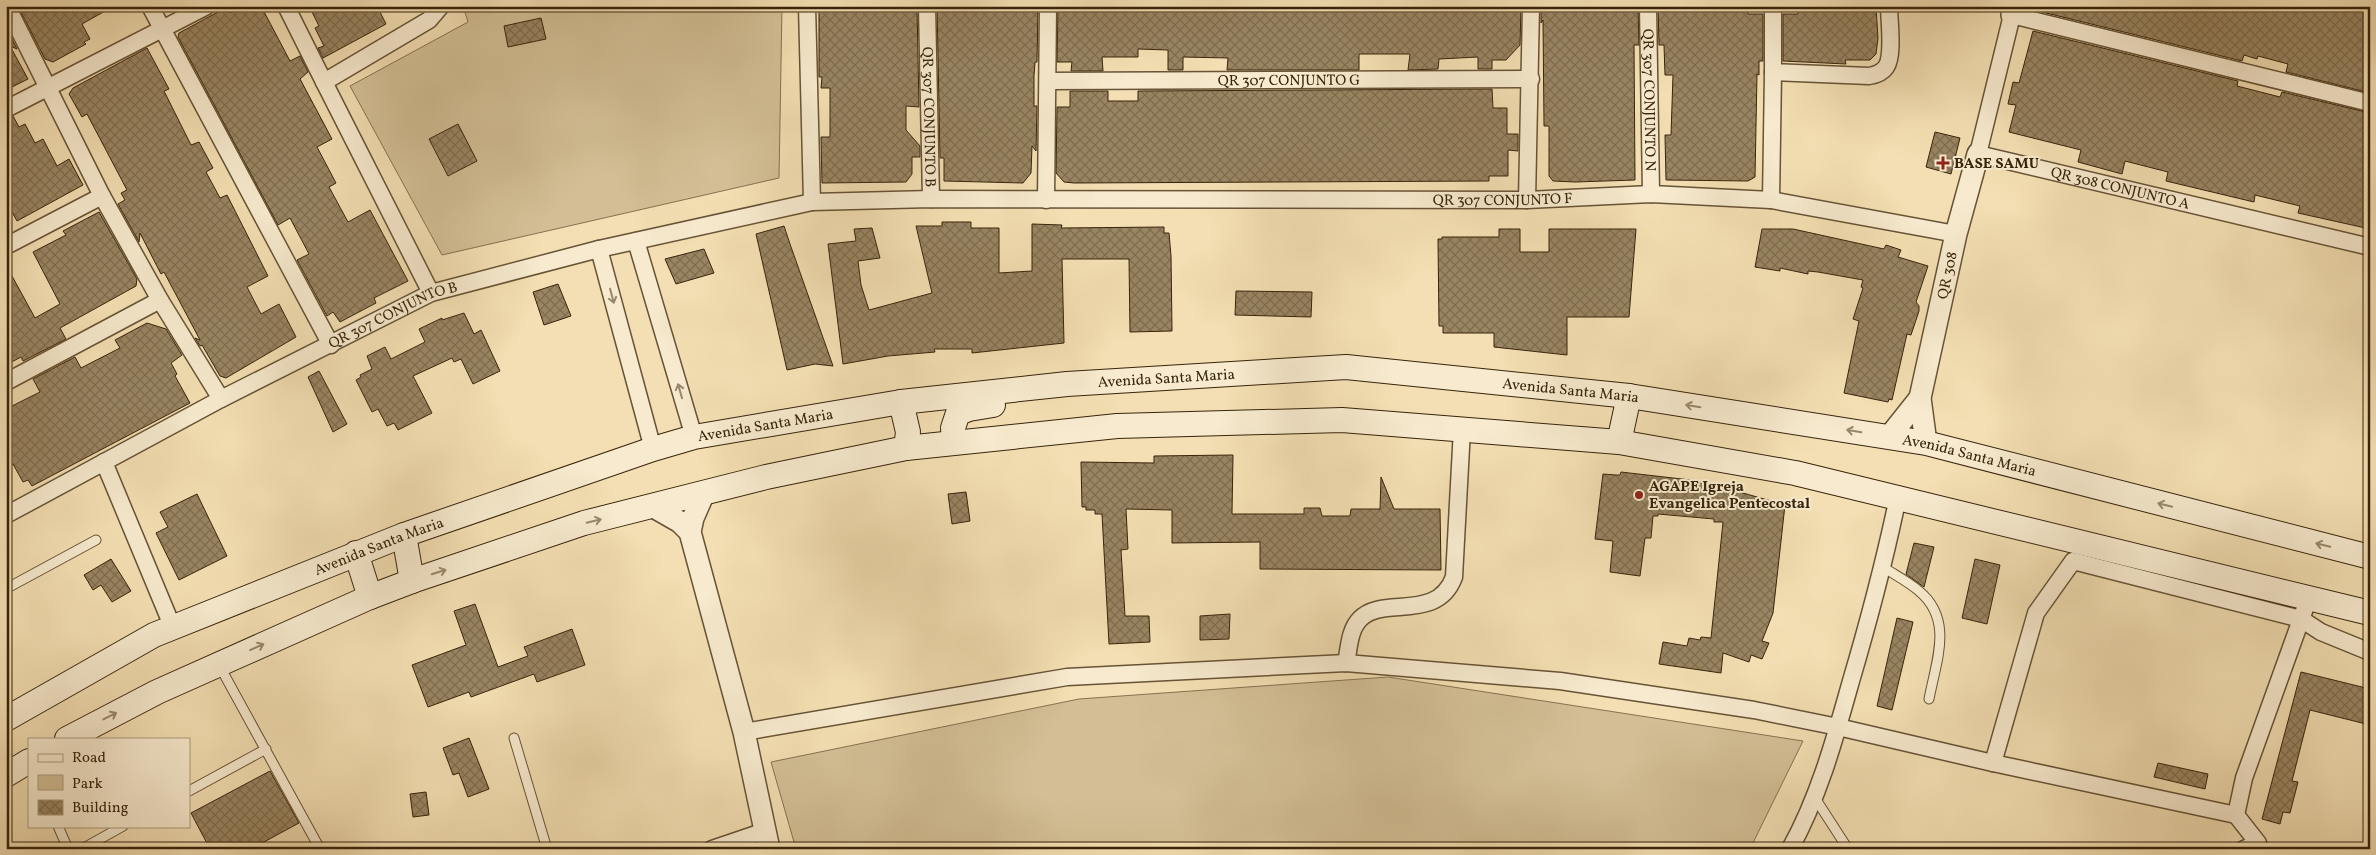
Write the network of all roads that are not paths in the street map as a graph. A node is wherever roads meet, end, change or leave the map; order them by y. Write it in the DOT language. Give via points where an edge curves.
graph roads {
  1 [pos="7,6"];
  2 [pos="150,6"];
  3 [pos="207,6"];
  4 [pos="286,6"];
  5 [pos="441,6"];
  6 [pos="807,6"];
  7 [pos="927,6"];
  8 [pos="1048,6"];
  9 [pos="1531,6"];
  10 [pos="1648,6"];
  11 [pos="1772,6"];
  12 [pos="1889,6"];
  13 [pos="2013,11"];
  14 [pos="163,29"];
  15 [pos="1773,72"];
  16 [pos="1531,79"];
  17 [pos="1048,81"];
  18 [pos="324,82"];
  19 [pos="49,88"];
  20 [pos="2370,103"];
  21 [pos="6,109"];
  22 [pos="1978,154"];
  23 [pos="1651,194"];
  24 [pos="102,196"];
  25 [pos="931,199"];
  26 [pos="1046,200"];
  27 [pos="1527,200"];
  28 [pos="1771,200"];
  29 [pos="812,202"];
  30 [pos="1956,234"];
  31 [pos="636,241"];
  32 [pos="6,246"];
  33 [pos="2370,247"];
  34 [pos="599,249"];
  35 [pos="431,292"];
  36 [pos="160,300"];
  37 [pos="330,345"];
  38 [pos="6,382"];
  39 [pos="1067,384"];
  40 [pos="1629,396"];
  41 [pos="1920,398"];
  42 [pos="221,399"];
  43 [pos="901,402"];
  44 [pos="1462,429"];
  45 [pos="694,437"];
  46 [pos="1889,437"];
  47 [pos="954,442"];
  48 [pos="1619,442"];
  49 [pos="1926,444"];
  50 [pos="906,448"];
  51 [pos="653,449"];
  52 [pos="104,462"];
  53 [pos="704,493"];
  54 [pos="1898,497"];
  55 [pos="652,506"];
  56 [pos="6,515"];
  57 [pos="690,532"];
  58 [pos="404,535"];
  59 [pos="96,540"];
  60 [pos="2080,552"];
  61 [pos="356,553"];
  62 [pos="2370,557"];
  63 [pos="1883,567"];
  64 [pos="412,581"];
  65 [pos="6,586"];
  66 [pos="370,597"];
  67 [pos="2304,610"];
  68 [pos="2370,613"];
  69 [pos="173,628"];
  70 [pos="2370,652"];
  71 [pos="1346,663"];
  72 [pos="219,664"];
  73 [pos="1929,700"];
  74 [pos="6,719"];
  75 [pos="1838,727"];
  76 [pos="744,732"];
  77 [pos="69,738"];
  78 [pos="514,738"];
  79 [pos="266,749"];
  80 [pos="28,762"];
  81 [pos="1994,763"];
  82 [pos="6,775"];
  83 [pos="190,790"];
  84 [pos="1815,798"];
  85 [pos="2236,815"];
  86 [pos="59,828"];
  87 [pos="119,828"];
  88 [pos="767,840"];
  89 [pos="68,849"];
  90 [pos="82,849"];
  91 [pos="320,849"];
  92 [pos="547,849"];
  93 [pos="712,849"];
  94 [pos="1790,849"];
  95 [pos="1848,849"];
  96 [pos="2244,849"];
  1 -- 19 [label="street"];
  2 -- 14 [label="street"];
  3 -- 14 [label="street"];
  4 -- 18 [label="street"];
  5 -- 18 [label="street" via="429,20"];
  6 -- 29 [label="street"];
  7 -- 25 [label="street, QR 307 CONJUNTO B"];
  8 -- 17 [label="street"];
  9 -- 16 [label="street"];
  10 -- 23 [label="street, QR 307 CONJUNTO N"];
  11 -- 15 [label="street"];
  12 -- 15 [label="street" via="1890,59 1878,74"];
  13 -- 20 [label="street"];
  13 -- 22 [label="street"];
  14 -- 19 [label="street"];
  14 -- 37 [label="street"];
  15 -- 28 [label="street"];
  16 -- 17 [label="street, QR 307 CONJUNTO G"];
  16 -- 27 [label="street"];
  17 -- 26 [label="street"];
  18 -- 35 [label="street"];
  19 -- 21 [label="street"];
  19 -- 24 [label="street"];
  22 -- 30 [label="street, QR 308"];
  22 -- 33 [label="street, QR 308 CONJUNTO A"];
  23 -- 27 [label="street, QR 307 CONJUNTO F"];
  23 -- 28 [label="street, QR 307 CONJUNTO F"];
  24 -- 32 [label="street"];
  24 -- 36 [label="street"];
  25 -- 26 [label="street, QR 307 CONJUNTO F"];
  25 -- 29 [label="street, QR 307 CONJUNTO B"];
  26 -- 27 [label="street, QR 307 CONJUNTO F"];
  28 -- 30 [label="street, QR 307 CONJUNTO F"];
  29 -- 31 [label="street, QR 307 CONJUNTO B"];
  30 -- 41 [label="street, QR 308"];
  31 -- 34 [label="street, QR 307 CONJUNTO B"];
  45 -- 31 [label="street, one-way"];
  34 -- 35 [label="street, QR 307 CONJUNTO B"];
  34 -- 51 [label="street, one-way"];
  35 -- 37 [label="street, QR 307 CONJUNTO B"];
  36 -- 38 [label="street"];
  36 -- 42 [label="street"];
  37 -- 42 [label="street, QR 307 CONJUNTO B"];
  39 -- 40 [label="main road, Avenida Santa Maria" via="1346,367"];
  39 -- 43 [label="main road, Avenida Santa Maria"];
  39 -- 47 [label="main road" via="1038,395 958,413 953,428"];
  46 -- 40 [label="main road, Avenida Santa Maria, one-way"];
  40 -- 48 [label="main road"];
  41 -- 46 [label="street, QR 308"];
  41 -- 49 [label="street, QR 308"];
  42 -- 52 [label="street, QR 307 CONJUNTO B"];
  43 -- 45 [label="main road, Avenida Santa Maria"];
  43 -- 50 [label="main road" via="908,432"];
  44 -- 47 [label="main road" via="1342,420 1117,426"];
  44 -- 48 [label="main road"];
  44 -- 71 [label="street" via="1454,577 1450,587 1441,597 1429,602 1373,612 1360,618 1352,630"];
  45 -- 51 [label="main road, Avenida Santa Maria"];
  46 -- 49 [label="main road, Avenida Santa Maria"];
  47 -- 50 [label="main road"];
  48 -- 54 [label="main road" via="1795,473"];
  62 -- 49 [label="main road, Avenida Santa Maria, one-way"];
  50 -- 53 [label="main road"];
  51 -- 58 [label="main road, Avenida Santa Maria"];
  52 -- 56 [label="street, QR 307 CONJUNTO B"];
  52 -- 69 [label="street"];
  53 -- 55 [label="main road"];
  53 -- 57 [label="street"];
  54 -- 60 [label="main road"];
  54 -- 63 [label="street"];
  55 -- 57 [label="street" via="680,522"];
  64 -- 55 [label="main road, one-way" via="584,523"];
  57 -- 76 [label="street"];
  58 -- 61 [label="main road, Avenida Santa Maria"];
  58 -- 64 [label="main road"];
  59 -- 65 [label="lane"];
  60 -- 67 [label="main road"];
  60 -- 81 [label="street" via="2036,613"];
  61 -- 66 [label="main road"];
  61 -- 69 [label="main road, Avenida Santa Maria"];
  63 -- 73 [label="lane" via="1919,590 1939,616 1941,633"];
  63 -- 75 [label="street"];
  64 -- 66 [label="main road"];
  72 -- 66 [label="main road, one-way"];
  67 -- 68 [label="main road"];
  67 -- 70 [label="street" via="2321,632"];
  67 -- 85 [label="street" via="2244,778"];
  69 -- 74 [label="main road, Avenida Santa Maria" via="154,635"];
  71 -- 75 [label="street" via="1560,680 1754,710"];
  71 -- 76 [label="street" via="1067,677"];
  77 -- 72 [label="main road, one-way"];
  72 -- 79 [label="lane"];
  75 -- 81 [label="street"];
  75 -- 84 [label="street"];
  76 -- 88 [label="street"];
  78 -- 92 [label="lane"];
  79 -- 83 [label="lane"];
  79 -- 91 [label="lane"];
  80 -- 82 [label="main road"];
  81 -- 85 [label="street"];
  84 -- 94 [label="street"];
  84 -- 95 [label="lane"];
  85 -- 96 [label="street" via="2258,843"];
  86 -- 89 [label="lane"];
  87 -- 90 [label="lane"];
  88 -- 93 [label="street"];
}
